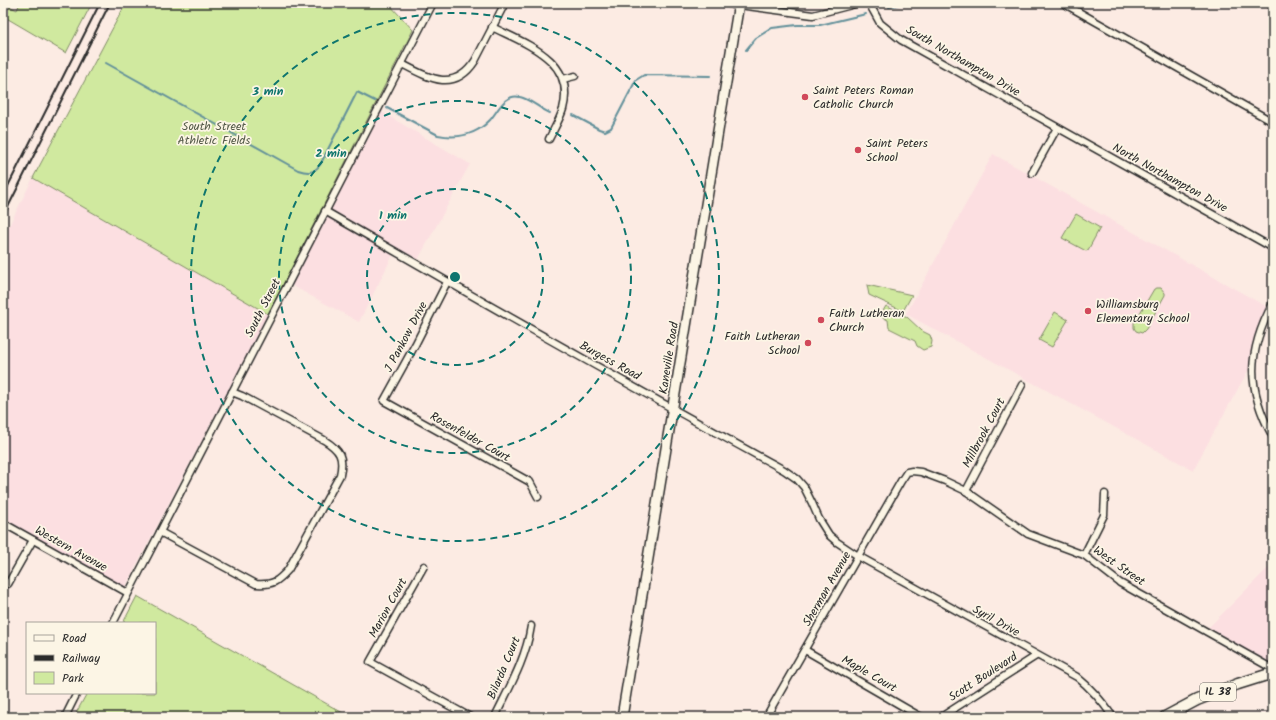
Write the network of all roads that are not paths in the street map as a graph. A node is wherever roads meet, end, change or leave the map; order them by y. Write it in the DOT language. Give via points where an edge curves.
graph roads {
  1 [pos="433,3"];
  2 [pos="505,3"];
  3 [pos="724,3"];
  4 [pos="859,3"];
  5 [pos="869,3"];
  6 [pos="1063,3"];
  7 [pos="739,4"];
  8 [pos="492,27"];
  9 [pos="402,64"];
  10 [pos="575,76"];
  11 [pos="563,79"];
  12 [pos="1273,122"];
  13 [pos="1057,128"];
  14 [pos="549,139"];
  15 [pos="1032,173"];
  16 [pos="325,211"];
  17 [pos="1273,248"];
  18 [pos="447,282"];
  19 [pos="1273,303"];
  20 [pos="1022,385"];
  21 [pos="232,392"];
  22 [pos="386,402"];
  23 [pos="673,409"];
  24 [pos="1273,437"];
  25 [pos="907,472"];
  26 [pos="966,491"];
  27 [pos="1105,494"];
  28 [pos="538,497"];
  29 [pos="3,523"];
  30 [pos="160,532"];
  31 [pos="33,540"];
  32 [pos="1084,554"];
  33 [pos="858,556"];
  34 [pos="424,566"];
  35 [pos="3,581"];
  36 [pos="128,593"];
  37 [pos="114,622"];
  38 [pos="531,626"];
  39 [pos="806,650"];
  40 [pos="1036,656"];
  41 [pos="1273,669"];
  42 [pos="1273,673"];
  43 [pos="76,694"];
  44 [pos="64,717"];
  45 [pos="470,717"];
  46 [pos="495,717"];
  47 [pos="622,717"];
  48 [pos="766,717"];
  49 [pos="921,717"];
  50 [pos="941,717"];
  51 [pos="1113,717"];
  52 [pos="1165,717"];
  1 -- 9 [label="street, South Street"];
  2 -- 8 [label="street"];
  3 -- 7 [label="street"];
  4 -- 7 [label="street" via="812,16"];
  5 -- 13 [label="street, South Northampton Drive" via="880,23 901,40"];
  6 -- 12 [label="street"];
  7 -- 23 [label="main road, Kaneville Road"];
  8 -- 9 [label="street" via="472,66 458,77 436,80"];
  8 -- 11 [label="street" via="545,55 558,68"];
  9 -- 16 [label="street, South Street"];
  10 -- 11 [label="street"];
  11 -- 14 [label="street" via="566,90 563,110"];
  13 -- 15 [label="street"];
  13 -- 17 [label="street, North Northampton Drive"];
  16 -- 18 [label="street, Burgess Road"];
  16 -- 21 [label="street, South Street"];
  18 -- 22 [label="street, J Pankow Drive" via="384,401"];
  18 -- 23 [label="street, Burgess Road"];
  19 -- 24 [label="street" via="1258,337 1252,371 1255,393"];
  20 -- 26 [label="street, Millbrook Court"];
  21 -- 30 [label="street, South Street"];
  21 -- 30 [label="street" via="334,446 341,456 340,475 288,570 279,581 268,585 256,584"];
  22 -- 28 [label="street, Rosenfelder Court" via="530,482"];
  23 -- 33 [label="street, Burgess Road" via="791,474 804,488 829,535"];
  23 -- 47 [label="main road, Kaneville Road"];
  25 -- 26 [label="street, West Street" via="921,472"];
  25 -- 33 [label="street, Sherman Avenue"];
  26 -- 32 [label="street, West Street" via="1028,534"];
  27 -- 32 [label="street" via="1104,515"];
  29 -- 31 [label="street, Western Avenue"];
  30 -- 36 [label="street, South Street"];
  31 -- 35 [label="street" via="8,584"];
  31 -- 36 [label="street, Western Avenue"];
  32 -- 41 [label="street, West Street" via="1120,583"];
  33 -- 39 [label="street, Sherman Avenue"];
  33 -- 40 [label="street, Syril Drive"];
  34 -- 45 [label="street, Marion Court" via="370,662"];
  36 -- 37 [label="street, South Street"];
  38 -- 46 [label="street, Bilarda Court" via="529,642"];
  39 -- 48 [label="street, Sherman Avenue"];
  39 -- 49 [label="street, Maple Court"];
  40 -- 50 [label="street, Scott Boulevard"];
  40 -- 51 [label="street, Syril Drive" via="1088,686"];
  42 -- 52 [label="main road, IL 38" via="1197,700"];
  43 -- 44 [label="street"];
}
